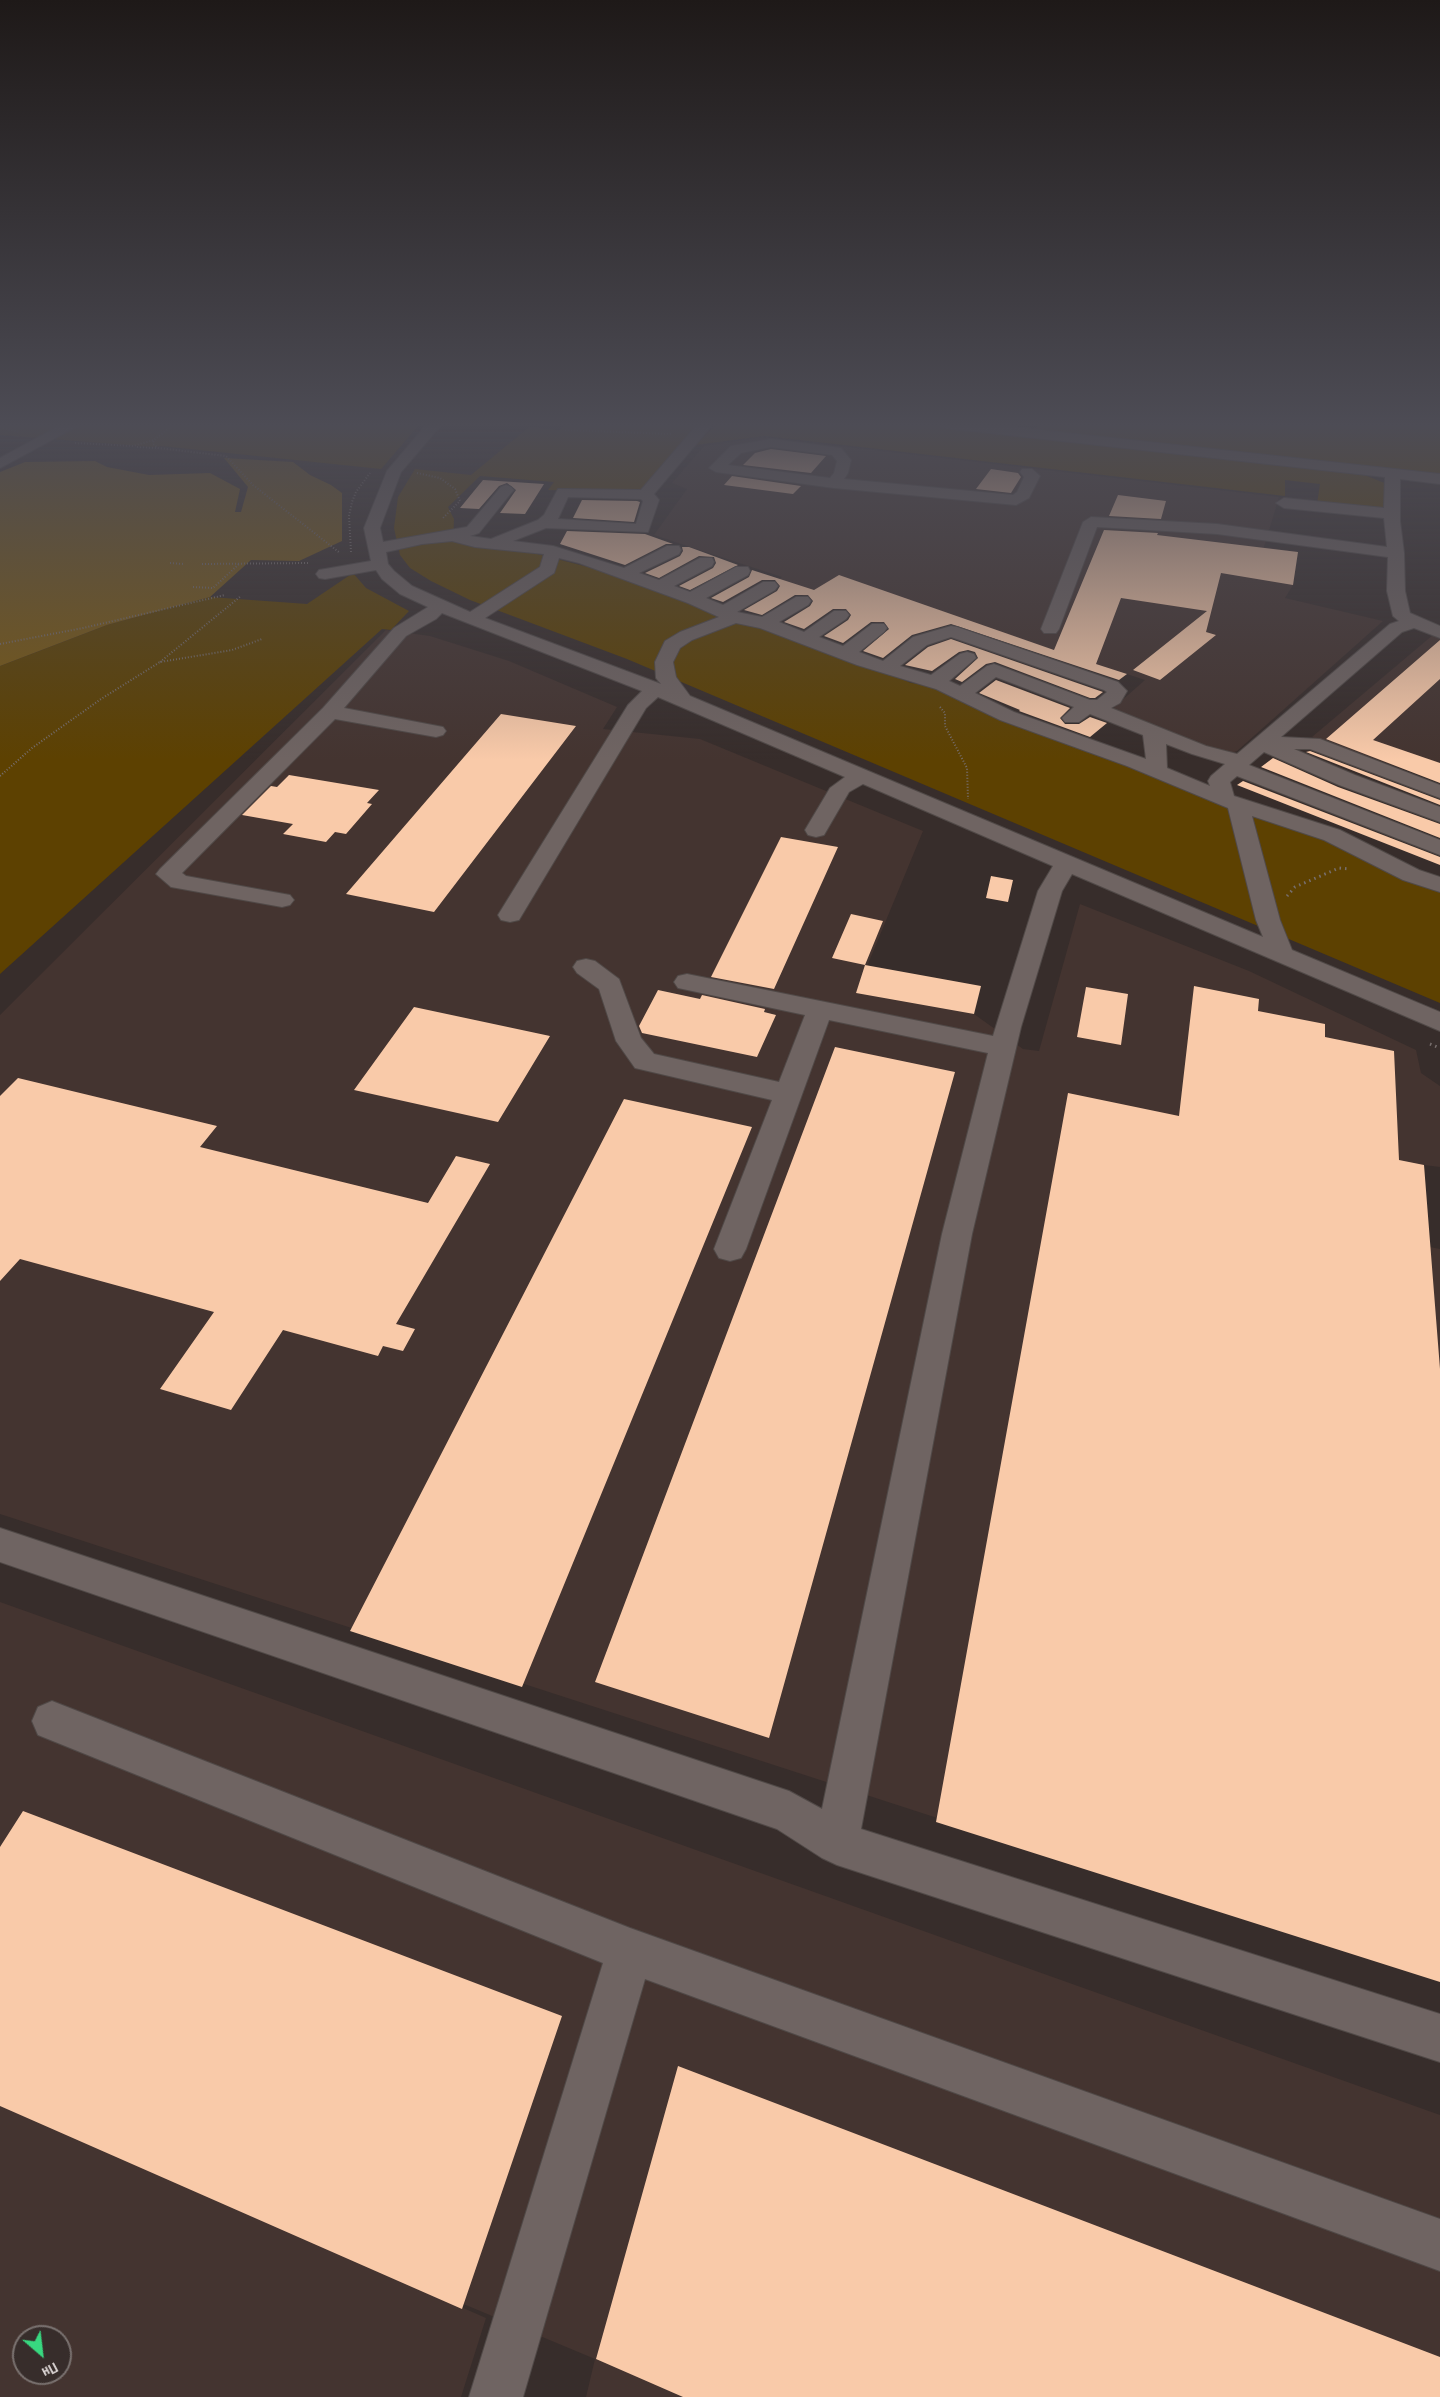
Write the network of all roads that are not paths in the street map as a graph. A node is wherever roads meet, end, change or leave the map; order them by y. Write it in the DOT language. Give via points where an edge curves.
graph roads {
  1 [pos="374,536"];
  2 [pos="452,536"];
  3 [pos="511,536"];
  4 [pos="587,536"];
  5 [pos="1086,536"];
  6 [pos="1268,536"];
  7 [pos="1395,536"];
  8 [pos="492,543"];
  9 [pos="622,546"];
  10 [pos="673,550"];
  11 [pos="1396,553"];
  12 [pos="378,556"];
  13 [pos="558,558"];
  14 [pos="591,562"];
  15 [pos="706,562"];
  16 [pos="322,568"];
  17 [pos="742,571"];
  18 [pos="627,573"];
  19 [pos="661,586"];
  20 [pos="769,586"];
  21 [pos="692,598"];
  22 [pos="802,601"];
  23 [pos="440,604"];
  24 [pos="729,615"];
  25 [pos="840,615"];
  26 [pos="471,619"];
  27 [pos="1416,622"];
  28 [pos="765,623"];
  29 [pos="878,628"];
  30 [pos="1050,629"];
  31 [pos="1440,633"];
  32 [pos="805,639"];
  33 [pos="845,654"];
  34 [pos="967,658"];
  35 [pos="885,668"];
  36 [pos="926,681"];
  37 [pos="1040,687"];
  38 [pos="656,689"];
  39 [pos="962,694"];
  40 [pos="683,700"];
  41 [pos="1088,706"];
  42 [pos="330,712"];
  43 [pos="1007,716"];
  44 [pos="436,731"];
  45 [pos="1151,731"];
  46 [pos="1053,733"];
  47 [pos="1262,743"];
  48 [pos="1237,765"];
  49 [pos="1166,775"];
  50 [pos="862,776"];
  51 [pos="1440,792"];
  52 [pos="1235,810"];
  53 [pos="1440,815"];
  54 [pos="816,830"];
  55 [pos="1440,848"];
  56 [pos="1067,862"];
  57 [pos="1440,885"];
  58 [pos="282,900"];
  59 [pos="510,915"];
  60 [pos="1282,955"];
  61 [pos="586,967"];
  62 [pos="687,982"];
  63 [pos="820,1009"];
  64 [pos="1440,1022"];
  65 [pos="1003,1047"];
  66 [pos="788,1094"];
  67 [pos="730,1249"];
  68 [pos="0,1545"];
  69 [pos="52,1721"];
  70 [pos="837,1843"];
  71 [pos="630,1951"];
  72 [pos="1440,2038"];
  73 [pos="1440,2245"];
  74 [pos="496,2397"];
  1 -- 12 [label="street"];
  2 -- 8 [label="street"];
  2 -- 12 [label="street" via="422,539"];
  3 -- 8 [label="street"];
  4 -- 13 [label="street"];
  5 -- 30 [label="street"];
  6 -- 11 [label="street"];
  7 -- 11 [label="street"];
  8 -- 13 [label="street"];
  9 -- 14 [label="street"];
  10 -- 18 [label="street"];
  11 -- 27 [label="street" via="1396,591 1402,616"];
  12 -- 16 [label="street"];
  12 -- 23 [label="street" via="398,584"];
  13 -- 14 [label="street"];
  13 -- 26 [label="street" via="548,569"];
  14 -- 18 [label="street"];
  15 -- 19 [label="street"];
  17 -- 21 [label="street"];
  18 -- 19 [label="street"];
  19 -- 21 [label="street"];
  20 -- 24 [label="street"];
  21 -- 24 [label="street"];
  22 -- 28 [label="street"];
  23 -- 26 [label="street"];
  23 -- 42 [label="street" via="430,615 400,632"];
  24 -- 28 [label="street"];
  24 -- 40 [label="street" via="672,645 664,662 666,678"];
  25 -- 32 [label="street"];
  26 -- 38 [label="street"];
  27 -- 31 [label="street"];
  27 -- 47 [label="street" via="1396,628"];
  28 -- 32 [label="street"];
  29 -- 33 [label="street"];
  32 -- 33 [label="street"];
  33 -- 35 [label="street"];
  34 -- 36 [label="street"];
  35 -- 36 [label="street"];
  35 -- 41 [label="street" via="920,641 951,631 1117,691 1113,699 1101,706"];
  36 -- 39 [label="street"];
  37 -- 39 [label="street" via="994,670"];
  37 -- 41 [label="street"];
  37 -- 43 [label="street"];
  38 -- 40 [label="street"];
  38 -- 59 [label="street" via="638,705"];
  39 -- 43 [label="street"];
  40 -- 50 [label="street"];
  41 -- 45 [label="street"];
  41 -- 46 [label="street"];
  42 -- 44 [label="street"];
  42 -- 58 [label="street" via="168,874 179,882"];
  43 -- 46 [label="street"];
  45 -- 48 [label="street"];
  45 -- 49 [label="street"];
  46 -- 49 [label="street"];
  47 -- 48 [label="street"];
  47 -- 51 [label="street" via="1313,743"];
  47 -- 53 [label="street"];
  48 -- 52 [label="street" via="1219,781"];
  48 -- 55 [label="street"];
  49 -- 52 [label="street"];
  49 -- 52 [label="street"];
  50 -- 54 [label="street" via="841,788"];
  50 -- 56 [label="street"];
  52 -- 57 [label="street" via="1332,835 1411,875"];
  52 -- 60 [label="street"];
  56 -- 60 [label="street"];
  56 -- 65 [label="street" via="1050,891"];
  60 -- 64 [label="street"];
  61 -- 66 [label="street" via="610,985 629,1041 645,1061"];
  62 -- 63 [label="street"];
  63 -- 65 [label="street"];
  63 -- 66 [label="street"];
  65 -- 70 [label="street" via="957,1234"];
  66 -- 67 [label="street"];
  68 -- 70 [label="street" via="789,1812"];
  69 -- 71 [label="street"];
  70 -- 72 [label="street"];
  71 -- 73 [label="street"];
  71 -- 74 [label="street"];
}
